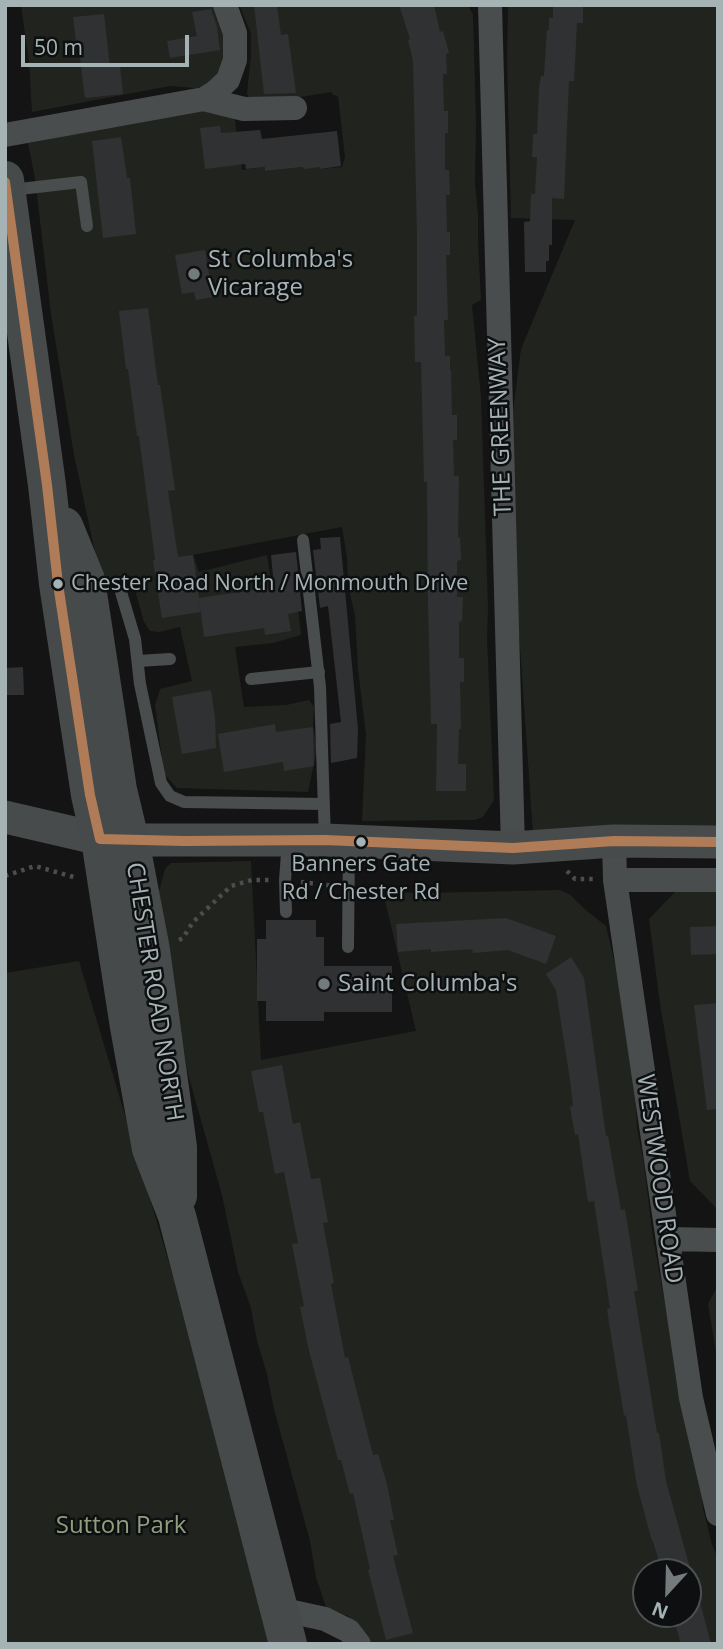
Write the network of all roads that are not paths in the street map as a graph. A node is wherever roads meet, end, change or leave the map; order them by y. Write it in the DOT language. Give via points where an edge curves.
graph roads {
  1 [pos="225,5"];
  2 [pos="490,5"];
  3 [pos="204,99"];
  4 [pos="295,108"];
  5 [pos="5,135"];
  6 [pos="6,185"];
  7 [pos="88,226"];
  8 [pos="303,540"];
  9 [pos="121,592"];
  10 [pos="170,659"];
  11 [pos="138,661"];
  12 [pos="318,672"];
  13 [pos="251,679"];
  14 [pos="324,804"];
  15 [pos="5,817"];
  16 [pos="115,839"];
  17 [pos="288,841"];
  18 [pos="337,841"];
  19 [pos="614,841"];
  20 [pos="718,842"];
  21 [pos="513,848"];
  22 [pos="615,880"];
  23 [pos="718,880"];
  24 [pos="286,912"];
  25 [pos="348,947"];
  26 [pos="177,1216"];
  27 [pos="668,1239"];
  28 [pos="718,1240"];
  29 [pos="718,1514"];
  30 [pos="283,1626"];
  31 [pos="359,1644"];
  1 -- 3 [label="street" via="235,33 235,60 228,80"];
  2 -- 21 [label="street, THE GREENWAY"];
  3 -- 4 [label="street" via="244,109"];
  3 -- 5 [label="street"];
  6 -- 7 [label="lane" via="81,182"];
  6 -- 16 [label="highway, CHESTER ROAD NORTH" via="47,485 86,580 118,790"];
  8 -- 12 [label="lane"];
  9 -- 11 [label="lane"];
  10 -- 11 [label="lane"];
  11 -- 14 [label="lane" via="161,783 170,796 184,802"];
  12 -- 13 [label="lane"];
  12 -- 14 [label="lane"];
  14 -- 18 [label="lane"];
  15 -- 16 [label="street"];
  16 -- 17 [label="street"];
  16 -- 26 [label="highway, CHESTER ROAD NORTH" via="129,1027 151,1149"];
  16 -- 26 [label="highway, CHESTER ROAD NORTH" via="151,950 178,1147"];
  17 -- 18 [label="street"];
  17 -- 24 [label="lane"];
  18 -- 21 [label="street"];
  18 -- 25 [label="lane" via="349,887"];
  19 -- 20 [label="street"];
  19 -- 21 [label="street"];
  19 -- 22 [label="street, WESTWOOD ROAD"];
  22 -- 23 [label="street"];
  22 -- 27 [label="street, WESTWOOD ROAD"];
  26 -- 30 [label="highway, CHESTER ROAD NORTH"];
  27 -- 28 [label="street"];
  27 -- 29 [label="street, WESTWOOD ROAD" via="691,1398"];
  30 -- 31 [label="street, CHESTER ROAD NORTH" via="325,1619 349,1631"];
}
